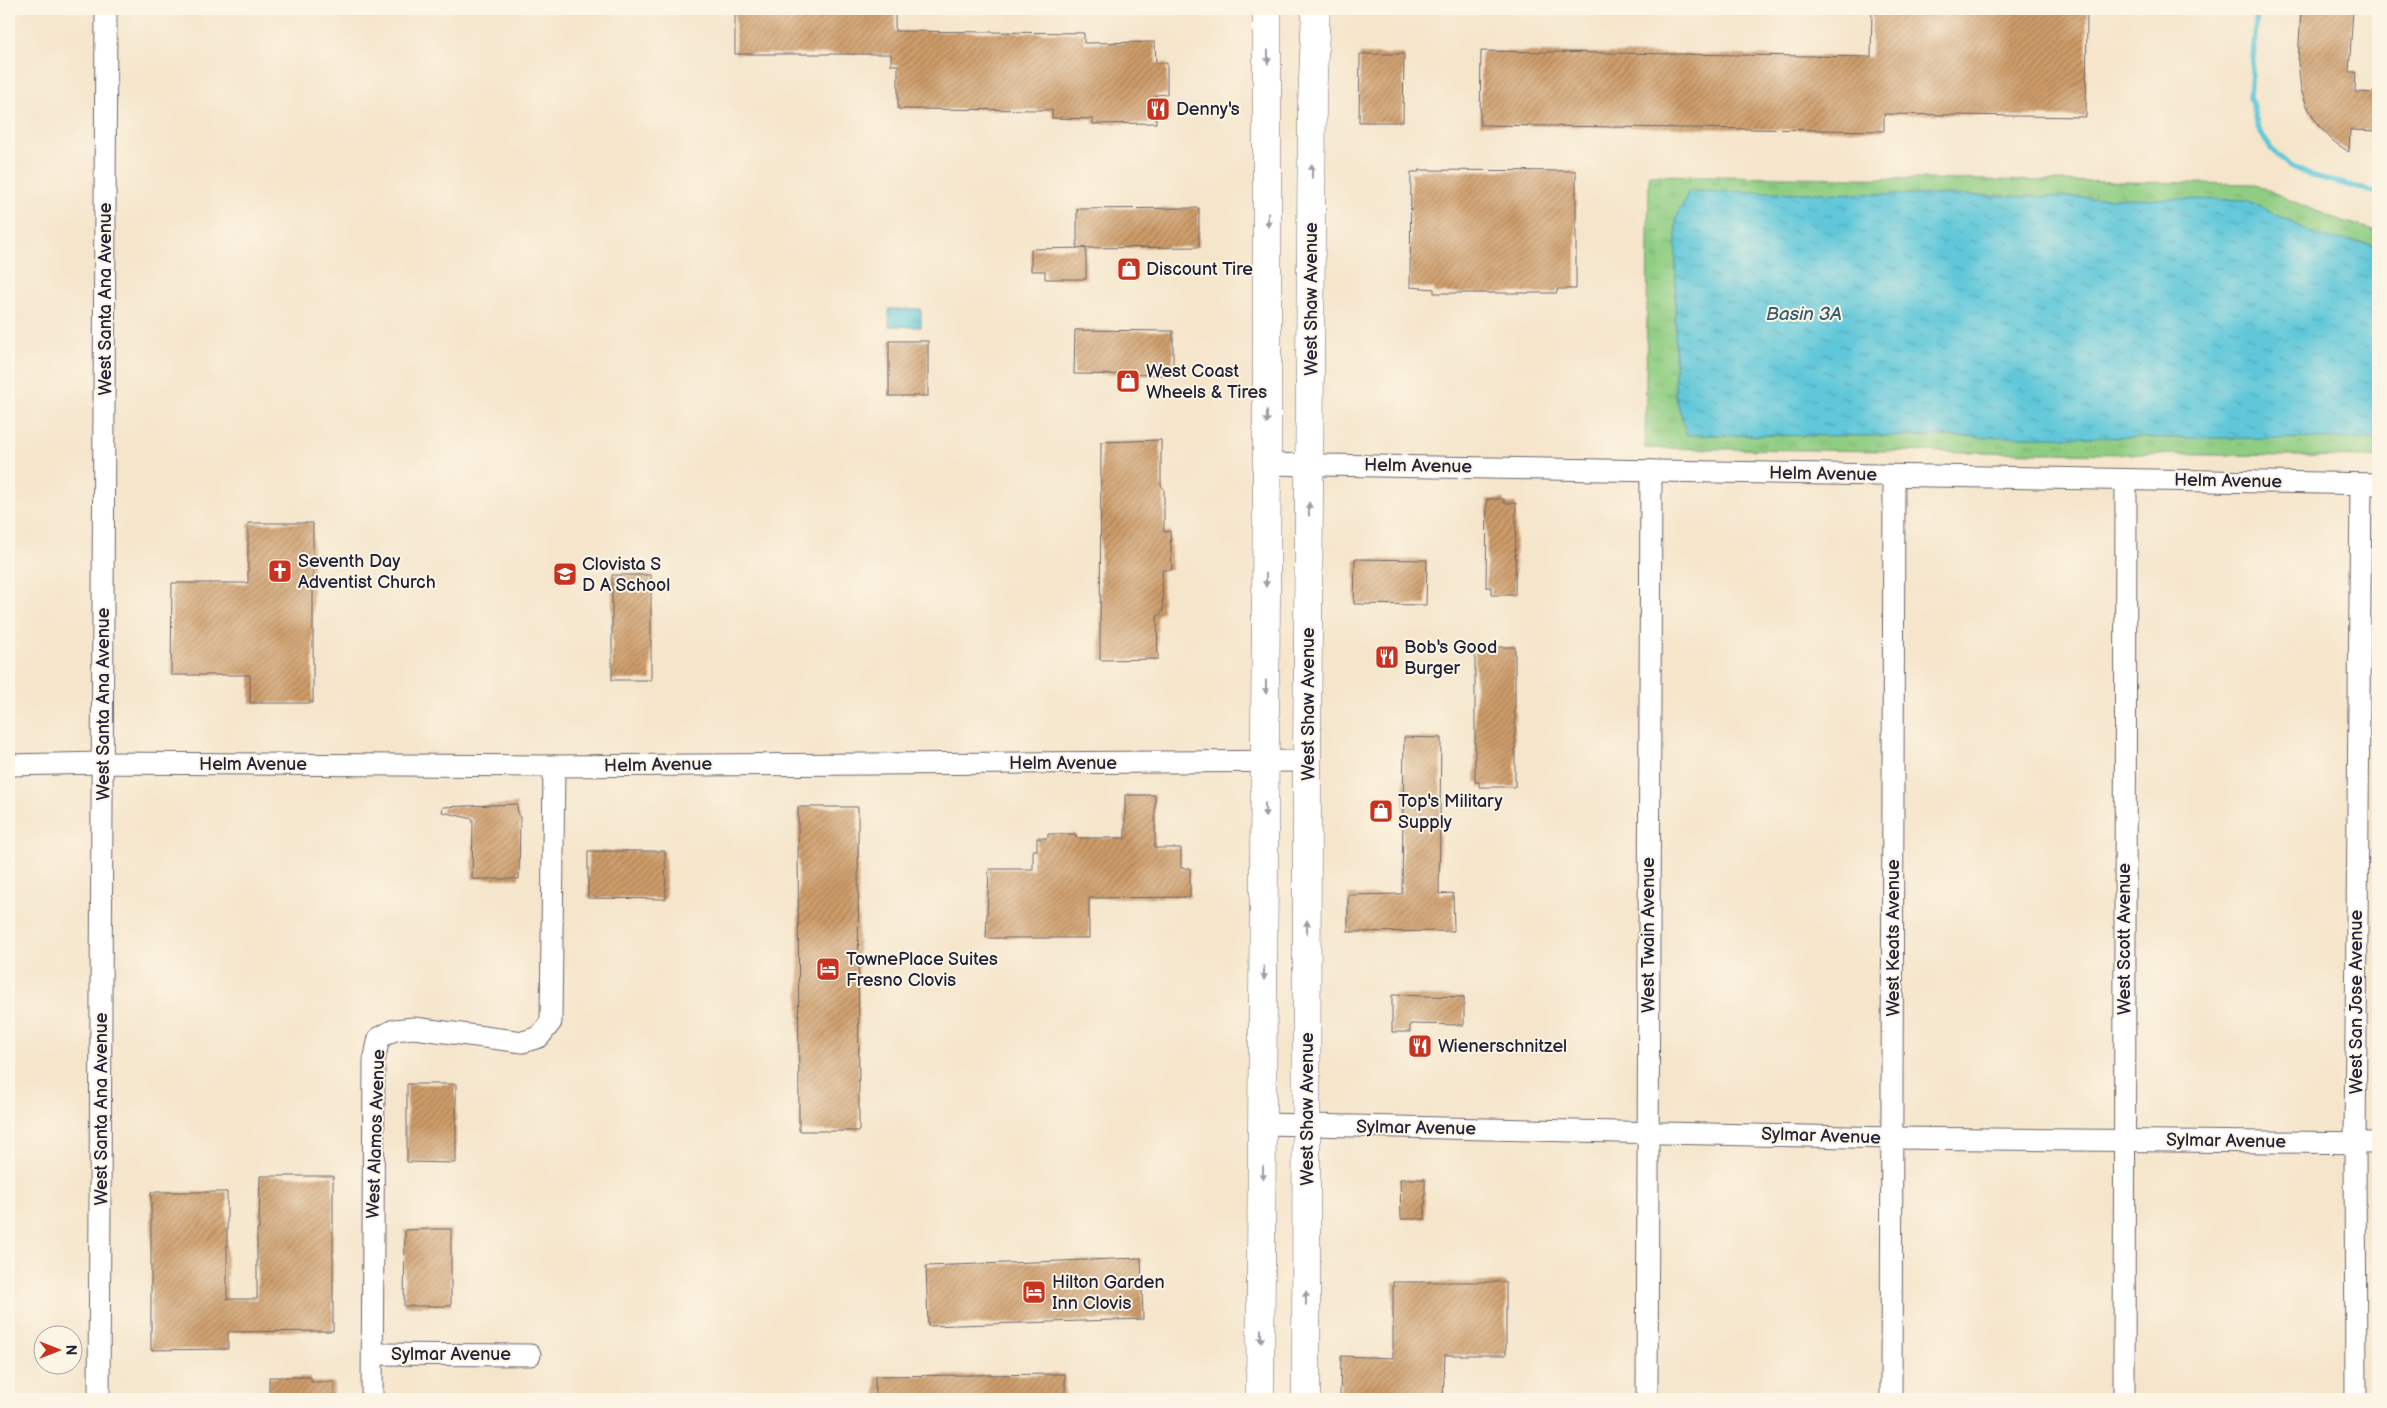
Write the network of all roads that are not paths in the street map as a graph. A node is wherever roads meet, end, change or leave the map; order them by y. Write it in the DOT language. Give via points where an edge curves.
graph roads {
  1 [pos="106,9"];
  2 [pos="1267,9"];
  3 [pos="1316,9"];
  4 [pos="1267,464"];
  5 [pos="1310,465"];
  6 [pos="1651,471"];
  7 [pos="1894,476"];
  8 [pos="2126,480"];
  9 [pos="2369,484"];
  10 [pos="1265,761"];
  11 [pos="1307,761"];
  12 [pos="102,763"];
  13 [pos="9,765"];
  14 [pos="554,766"];
  15 [pos="1263,1124"];
  16 [pos="1307,1126"];
  17 [pos="1647,1132"];
  18 [pos="1892,1138"];
  19 [pos="2124,1140"];
  20 [pos="2355,1142"];
  21 [pos="2378,1143"];
  22 [pos="373,1354"];
  23 [pos="530,1355"];
  24 [pos="99,1399"];
  25 [pos="372,1399"];
  26 [pos="1260,1399"];
  27 [pos="1306,1399"];
  28 [pos="1647,1399"];
  29 [pos="1891,1399"];
  30 [pos="2124,1399"];
  31 [pos="2356,1399"];
  1 -- 12 [label="street, West Santa Ana Avenue"];
  2 -- 4 [label="main road, one-way"];
  5 -- 3 [label="main road, West Shaw Avenue, one-way" via="1312,102"];
  4 -- 5 [label="street, Helm Avenue"];
  4 -- 10 [label="main road, one-way"];
  5 -- 6 [label="street, Helm Avenue"];
  11 -- 5 [label="main road, West Shaw Avenue, one-way"];
  6 -- 7 [label="street, Helm Avenue"];
  6 -- 17 [label="street, West Twain Avenue"];
  7 -- 8 [label="street, Helm Avenue"];
  7 -- 18 [label="street, West Keats Avenue"];
  8 -- 9 [label="street, Helm Avenue"];
  8 -- 19 [label="street, West Scott Avenue"];
  9 -- 20 [label="street, West San Jose Avenue"];
  10 -- 11 [label="street, Helm Avenue"];
  10 -- 14 [label="street, Helm Avenue"];
  10 -- 15 [label="main road, one-way"];
  16 -- 11 [label="main road, West Shaw Avenue, one-way"];
  12 -- 13 [label="street, Helm Avenue"];
  12 -- 14 [label="street, Helm Avenue"];
  12 -- 24 [label="street, West Santa Ana Avenue"];
  14 -- 22 [label="street, West Alamos Avenue" via="551,1022 539,1037 523,1042 414,1028 394,1030 379,1038 374,1061"];
  15 -- 16 [label="street, Sylmar Avenue"];
  15 -- 26 [label="main road, one-way"];
  16 -- 17 [label="street, Sylmar Avenue"];
  27 -- 16 [label="main road, West Shaw Avenue, one-way"];
  17 -- 18 [label="street, Sylmar Avenue"];
  17 -- 28 [label="street, West Twain Avenue"];
  18 -- 19 [label="street, Sylmar Avenue"];
  18 -- 29 [label="street, West Keats Avenue"];
  19 -- 20 [label="street, Sylmar Avenue"];
  19 -- 30 [label="street, West Scott Avenue"];
  20 -- 21 [label="street, Sylmar Avenue"];
  20 -- 31 [label="street, West San Jose Avenue"];
  22 -- 23 [label="street, Sylmar Avenue"];
  22 -- 25 [label="street, West Alamos Avenue"];
}
